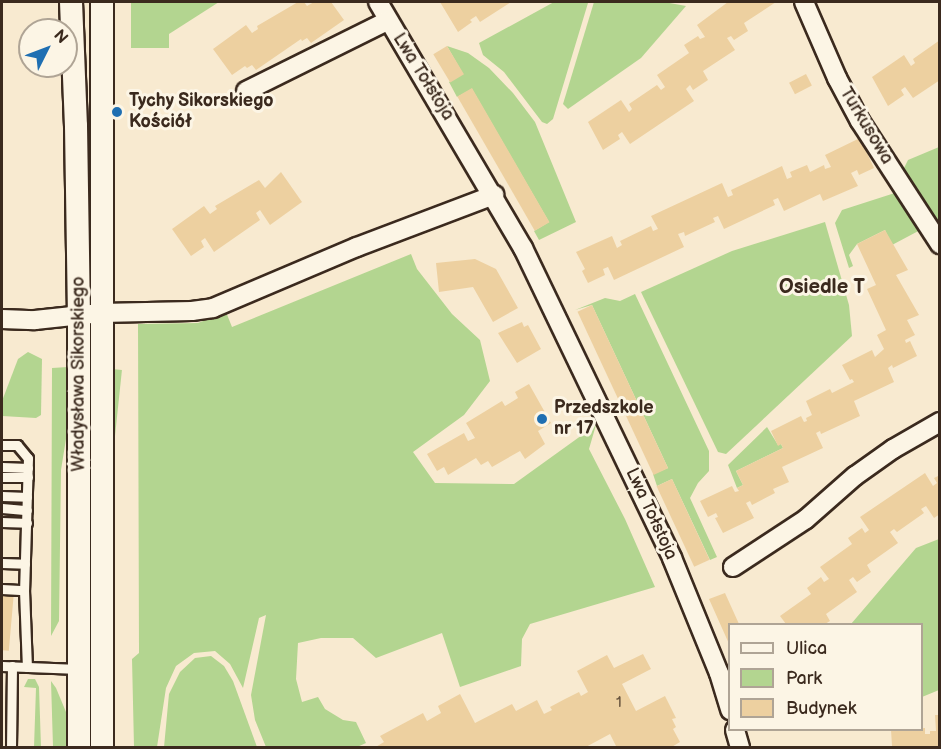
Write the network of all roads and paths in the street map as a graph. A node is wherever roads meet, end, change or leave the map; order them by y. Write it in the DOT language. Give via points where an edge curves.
graph roads {
  1 [pos="71,2"];
  2 [pos="102,2"];
  3 [pos="381,2"];
  4 [pos="804,2"];
  5 [pos="387,21"];
  6 [pos="246,91"];
  7 [pos="494,195"];
  8 [pos="939,243"];
  9 [pos="102,313"];
  10 [pos="79,316"];
  11 [pos="2,318"];
  12 [pos="939,422"];
  13 [pos="2,445"];
  14 [pos="2,467"];
  15 [pos="28,472"];
  16 [pos="2,477"];
  17 [pos="2,496"];
  18 [pos="27,497"];
  19 [pos="2,508"];
  20 [pos="27,510"];
  21 [pos="2,522"];
  22 [pos="27,523"];
  23 [pos="2,563"];
  24 [pos="25,564"];
  25 [pos="733,567"];
  26 [pos="2,589"];
  27 [pos="24,590"];
  28 [pos="2,666"];
  29 [pos="12,666"];
  30 [pos="27,667"];
  31 [pos="79,669"];
  32 [pos="728,706"];
  33 [pos="736,731"];
  34 [pos="11,747"];
  35 [pos="79,747"];
  36 [pos="102,747"];
  37 [pos="740,747"];
  1 -- 10 [label="street, Władysława Sikorskiego"];
  2 -- 9 [label="street, Władysława Sikorskiego"];
  3 -- 5 [label="street, Lwa Tołstoja"];
  4 -- 8 [label="street, Turkusowa" via="860,122"];
  5 -- 6 [label="street, Lwa Tołstoja"];
  5 -- 7 [label="street, Lwa Tołstoja"];
  7 -- 9 [label="street" via="213,308"];
  7 -- 32 [label="street, Lwa Tołstoja" via="524,248 672,558 719,674"];
  9 -- 10 [label="street"];
  9 -- 36 [label="street, Władysława Sikorskiego"];
  10 -- 11 [label="street"];
  10 -- 31 [label="street, Władysława Sikorskiego"];
  12 -- 25 [label="street" via="893,449 806,519"];
  13 -- 15 [label="lane" via="10,443 22,448 28,458"];
  14 -- 15 [label="lane"];
  15 -- 16 [label="lane"];
  15 -- 18 [label="lane"];
  17 -- 18 [label="lane"];
  18 -- 20 [label="lane"];
  19 -- 20 [label="lane"];
  20 -- 22 [label="lane"];
  21 -- 22 [label="lane"];
  22 -- 24 [label="lane"];
  23 -- 24 [label="lane"];
  24 -- 27 [label="lane"];
  26 -- 27 [label="lane"];
  27 -- 30 [label="lane"];
  28 -- 29 [label="lane"];
  29 -- 30 [label="lane"];
  29 -- 34 [label="lane"];
  30 -- 31 [label="lane"];
  31 -- 35 [label="street, Władysława Sikorskiego"];
  33 -- 37 [label="street"];
}
